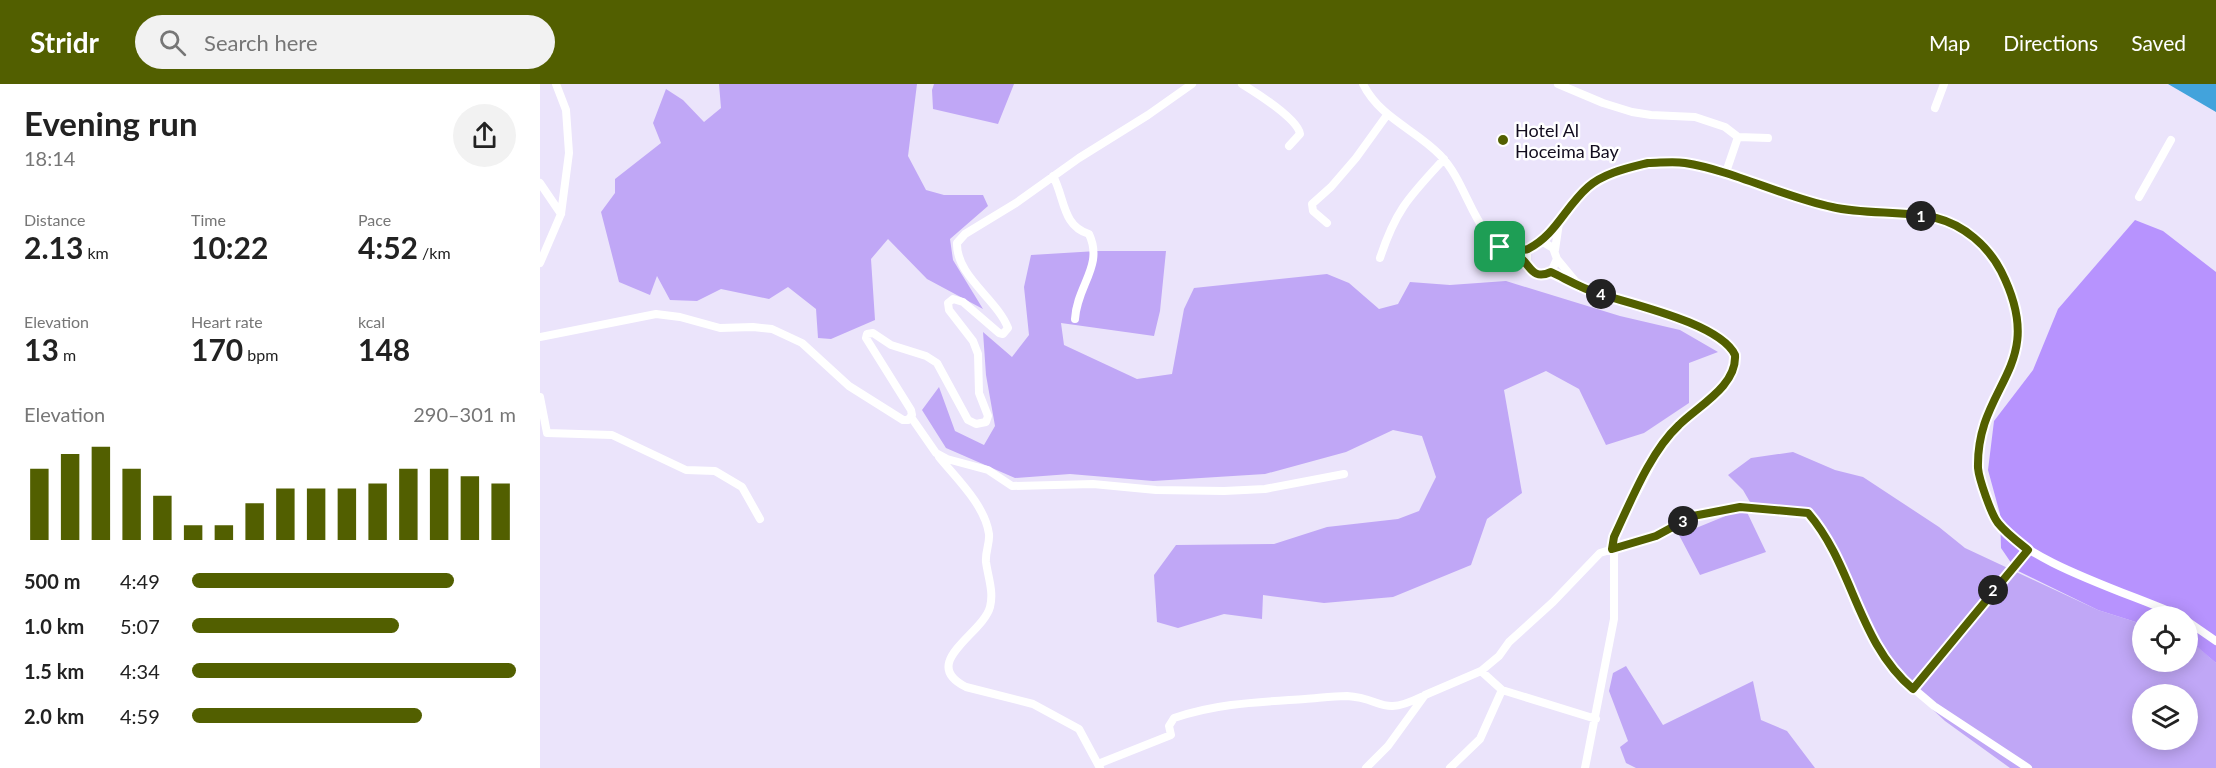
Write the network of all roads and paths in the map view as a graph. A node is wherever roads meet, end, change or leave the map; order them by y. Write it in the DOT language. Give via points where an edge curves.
graph roads {
  1 [pos="556,84"];
  2 [pos="1192,84"];
  3 [pos="1242,84"];
  4 [pos="1363,84"];
  5 [pos="1558,84"];
  6 [pos="1944,84"];
  7 [pos="1935,108"];
  8 [pos="1387,115"];
  9 [pos="1738,136"];
  10 [pos="1768,138"];
  11 [pos="2171,140"];
  12 [pos="1289,146"];
  13 [pos="1444,159"];
  14 [pos="1725,175"];
  15 [pos="1053,176"];
  16 [pos="540,183"];
  17 [pos="2139,197"];
  18 [pos="561,214"];
  19 [pos="1559,222"];
  20 [pos="1327,223"];
  21 [pos="1543,243"];
  22 [pos="1500,247"];
  23 [pos="1528,249"];
  24 [pos="1555,250"];
  25 [pos="1380,258"];
  26 [pos="1557,259"];
  27 [pos="540,263"];
  28 [pos="1526,264"];
  29 [pos="1551,272"];
  30 [pos="1578,285"];
  31 [pos="1074,319"];
  32 [pos="540,338"];
  33 [pos="540,397"];
  34 [pos="911,417"];
  35 [pos="936,453"];
  36 [pos="1344,474"];
  37 [pos="760,519"];
  38 [pos="1612,549"];
  39 [pos="2028,550"];
  40 [pos="2157,606"];
  41 [pos="2198,629"];
  42 [pos="2216,641"];
  43 [pos="1482,671"];
  44 [pos="1913,689"];
  45 [pos="1502,690"];
  46 [pos="1425,695"];
  47 [pos="1596,719"];
  48 [pos="1099,766"];
  49 [pos="1366,768"];
  50 [pos="1450,768"];
  51 [pos="1585,768"];
  52 [pos="2028,768"];
  1 -- 18 [label="street" via="566,110 569,153"];
  2 -- 15 [label="street"];
  3 -- 12 [label="street" via="1298,126 1300,134"];
  4 -- 8 [label="street"];
  5 -- 9 [label="street" via="1632,112 1695,117"];
  6 -- 7 [label="street"];
  8 -- 13 [label="street"];
  8 -- 20 [label="street" via="1343,173 1312,204"];
  9 -- 10 [label="street"];
  9 -- 14 [label="street"];
  11 -- 17 [label="street"];
  13 -- 22 [label="street" via="1480,224"];
  13 -- 25 [label="street" via="1403,204 1391,224"];
  14 -- 19 [label="street" via="1684,163 1648,163 1614,172 1590,184"];
  14 -- 39 [label="street" via="1832,207 1937,218 1977,240 1993,256 2009,287 2018,317 2019,340 2013,364 1979,441 1978,471 1997,522"];
  15 -- 31 [label="street" via="1069,221 1075,229 1089,234 1095,262 1078,296"];
  15 -- 34 [label="street" via="957,243 956,252 967,271 1008,328 1004,334 999,333 963,302 953,299 948,303 976,348 979,393 988,416 986,422 976,424 968,420 944,374 932,360 900,349 873,333 866,336 911,410"];
  16 -- 18 [label="street"];
  18 -- 27 [label="street"];
  19 -- 21 [label="street"];
  19 -- 24 [label="street"];
  21 -- 23 [label="street"];
  21 -- 24 [label="street"];
  22 -- 23 [label="street"];
  22 -- 28 [label="street"];
  23 -- 28 [label="street"];
  24 -- 26 [label="street"];
  26 -- 29 [label="street"];
  26 -- 30 [label="street"];
  28 -- 29 [label="street" via="1536,274"];
  29 -- 30 [label="street"];
  30 -- 38 [label="street" via="1681,319 1719,338 1735,355 1734,369 1718,391 1665,439 1614,537"];
  32 -- 34 [label="street" via="656,314 680,316 720,328 772,329 802,343 867,399 903,420"];
  33 -- 37 [label="street" via="547,433 612,435 686,470 715,471 742,487"];
  34 -- 35 [label="street"];
  35 -- 36 [label="street" via="988,470 1012,486 1093,484 1224,491 1265,489"];
  35 -- 48 [label="street" via="973,500 988,533 990,607 951,656 950,673 966,687 1033,704 1079,729"];
  38 -- 43 [label="street" via="1600,553"];
  38 -- 44 [label="street" via="1656,536 1693,516 1740,507 1808,513 1837,556 1857,610 1886,661"];
  38 -- 47 [label="street" via="1614,619"];
  39 -- 40 [label="street"];
  39 -- 44 [label="street"];
  41 -- 42 [label="street"];
  43 -- 45 [label="street"];
  43 -- 46 [label="street"];
  44 -- 52 [label="street"];
  45 -- 47 [label="street"];
  45 -- 50 [label="street" via="1480,739"];
  46 -- 48 [label="street" via="1391,708 1349,696 1210,707 1174,718 1169,726 1171,735"];
  46 -- 49 [label="street" via="1388,746"];
  47 -- 51 [label="street"];
}
